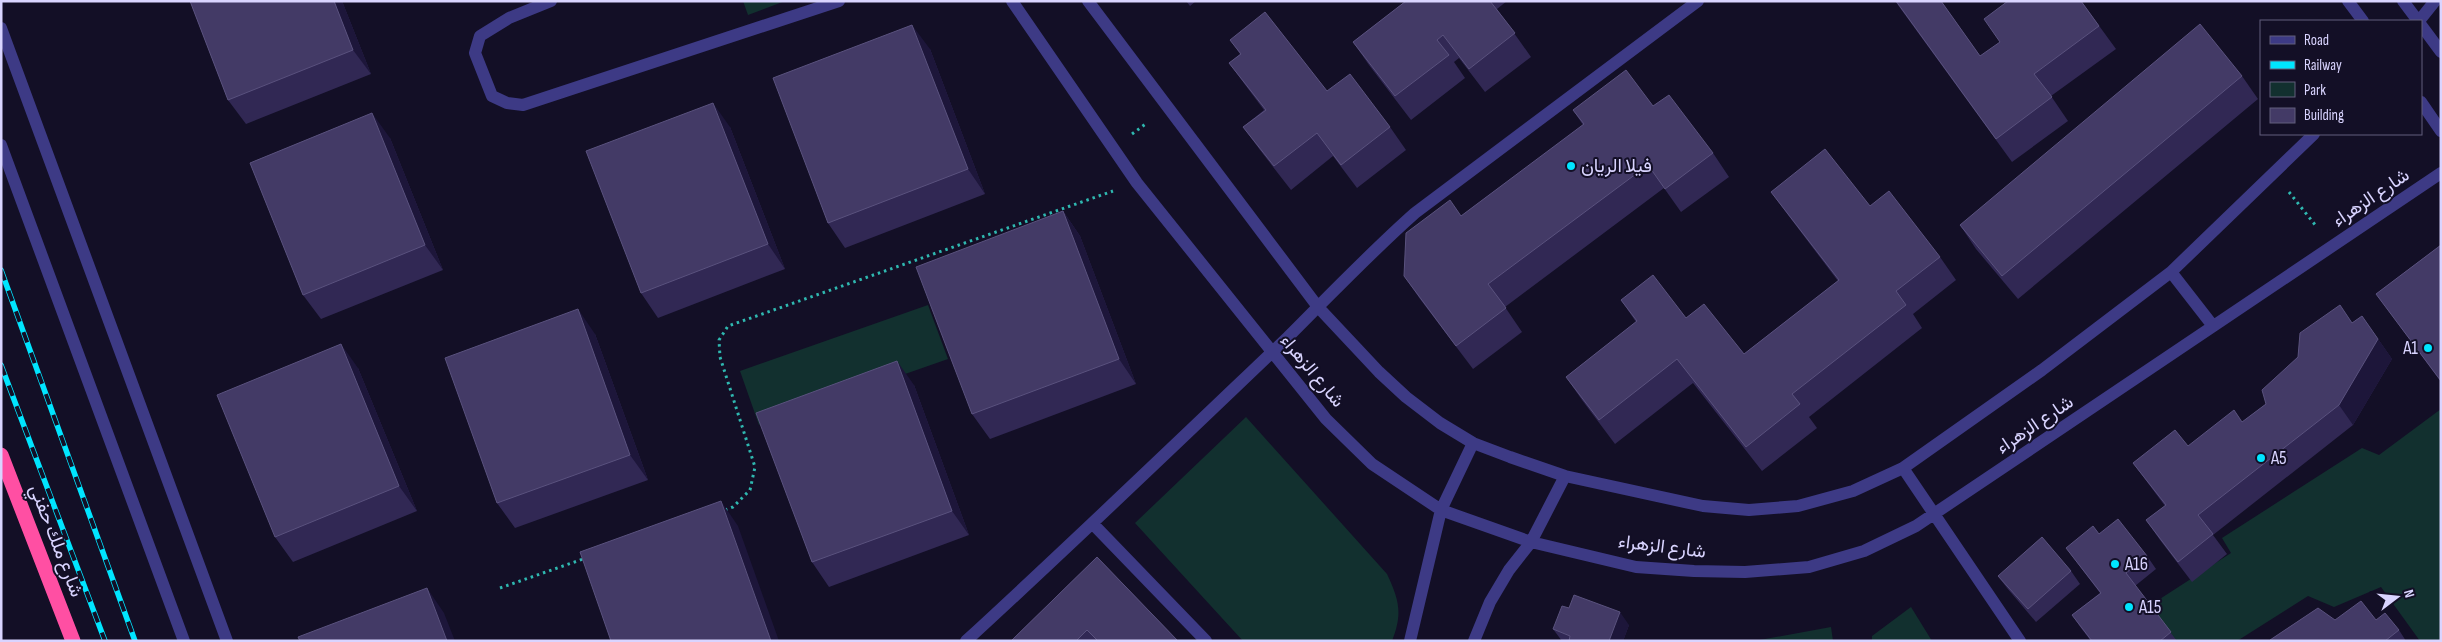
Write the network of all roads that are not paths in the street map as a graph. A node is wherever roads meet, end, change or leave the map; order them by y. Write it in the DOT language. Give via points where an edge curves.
graph roads {
  1 [pos="551,1"];
  2 [pos="839,1"];
  3 [pos="1012,1"];
  4 [pos="1088,1"];
  5 [pos="1698,1"];
  6 [pos="2348,1"];
  7 [pos="2403,1"];
  8 [pos="2434,1"];
  9 [pos="2362,20"];
  10 [pos="2417,20"];
  11 [pos="2419,20"];
  12 [pos="2422,26"];
  13 [pos="1,28"];
  14 [pos="2441,52"];
  15 [pos="2422,103"];
  16 [pos="2441,131"];
  17 [pos="2313,135"];
  18 [pos="1,145"];
  19 [pos="2441,173"];
  20 [pos="2171,272"];
  21 [pos="1318,307"];
  22 [pos="2212,326"];
  23 [pos="1271,353"];
  24 [pos="1473,442"];
  25 [pos="1,455"];
  26 [pos="1903,468"];
  27 [pos="1565,476"];
  28 [pos="1441,510"];
  29 [pos="1935,514"];
  30 [pos="1093,524"];
  31 [pos="1532,542"];
  32 [pos="73,641"];
  33 [pos="184,641"];
  34 [pos="227,641"];
  35 [pos="966,641"];
  36 [pos="1206,641"];
  37 [pos="1410,641"];
  38 [pos="1474,641"];
  39 [pos="2020,641"];
  1 -- 2 [label="street" via="509,18 480,36 475,53 492,96 507,103 523,105"];
  3 -- 23 [label="street, شارع الزهراء" via="1137,183"];
  4 -- 21 [label="street"];
  5 -- 21 [label="street" via="1415,213"];
  6 -- 9 [label="street"];
  7 -- 10 [label="street"];
  8 -- 11 [label="street"];
  12 -- 14 [label="street"];
  13 -- 34 [label="street"];
  15 -- 16 [label="street"];
  17 -- 20 [label="street"];
  18 -- 33 [label="street"];
  19 -- 22 [label="street, شارع الزهراء"];
  20 -- 22 [label="street"];
  20 -- 26 [label="street" via="2042,370"];
  21 -- 23 [label="street"];
  21 -- 24 [label="street" via="1406,397 1440,423"];
  22 -- 29 [label="street, شارع الزهراء"];
  23 -- 28 [label="street, شارع الزهراء" via="1326,419 1372,464"];
  23 -- 30 [label="street"];
  24 -- 27 [label="street"];
  24 -- 28 [label="street"];
  25 -- 32 [label="highway, شارع ملك حفني"];
  26 -- 27 [label="street" via="1853,492 1798,506 1749,510 1703,506"];
  26 -- 29 [label="street"];
  27 -- 31 [label="street"];
  28 -- 31 [label="street, شارع الزهراء"];
  28 -- 37 [label="street"];
  29 -- 31 [label="street, شارع الزهراء" via="1864,551 1809,567 1746,572 1636,567"];
  29 -- 39 [label="street"];
  30 -- 35 [label="street"];
  30 -- 36 [label="street"];
  31 -- 38 [label="street" via="1509,570 1490,602"];
}
